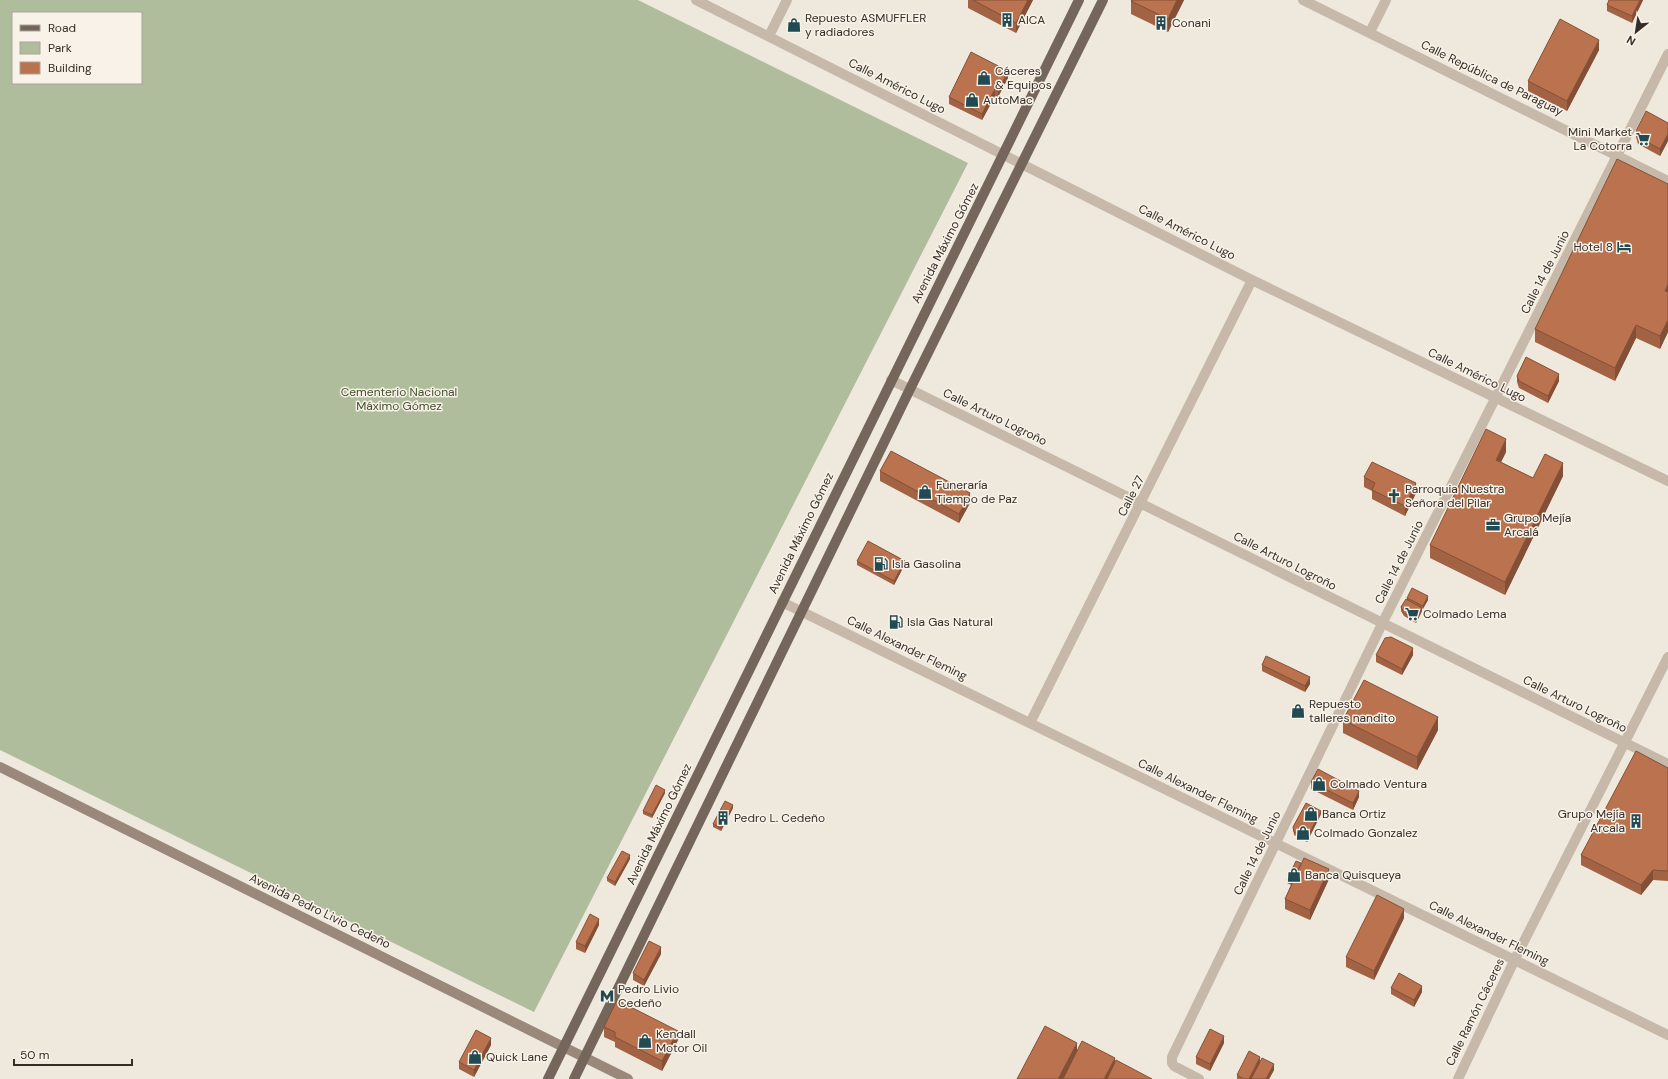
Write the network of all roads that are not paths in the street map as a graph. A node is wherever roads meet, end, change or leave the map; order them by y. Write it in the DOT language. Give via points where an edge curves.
graph roads {
  1 [pos="696,0"];
  2 [pos="787,0"];
  3 [pos="1079,0"];
  4 [pos="1103,0"];
  5 [pos="1303,0"];
  6 [pos="1386,0"];
  7 [pos="1370,32"];
  8 [pos="768,36"];
  9 [pos="1668,54"];
  10 [pos="1004,154"];
  11 [pos="1618,156"];
  12 [pos="1023,164"];
  13 [pos="1668,181"];
  14 [pos="1252,280"];
  15 [pos="891,380"];
  16 [pos="910,389"];
  17 [pos="1497,399"];
  18 [pos="1668,481"];
  19 [pos="1142,504"];
  20 [pos="782,602"];
  21 [pos="801,611"];
  22 [pos="1382,624"];
  23 [pos="1668,657"];
  24 [pos="1030,723"];
  25 [pos="1624,743"];
  26 [pos="1668,764"];
  27 [pos="0,767"];
  28 [pos="1276,844"];
  29 [pos="1515,959"];
  30 [pos="1668,1035"];
  31 [pos="564,1047"];
  32 [pos="584,1057"];
  33 [pos="548,1079"];
  34 [pos="574,1079"];
  35 [pos="628,1079"];
  36 [pos="1199,1079"];
  37 [pos="1458,1079"];
  1 -- 8 [label="street, Calle Américo Lugo"];
  2 -- 8 [label="street"];
  3 -- 10 [label="main road, Avenida Máximo Gómez"];
  4 -- 12 [label="main road"];
  5 -- 7 [label="street, Calle República de Paraguay"];
  6 -- 7 [label="street"];
  7 -- 11 [label="street, Calle República de Paraguay"];
  8 -- 10 [label="street, Calle Américo Lugo"];
  9 -- 11 [label="street, Calle 14 de Junio"];
  10 -- 12 [label="street, Calle Américo Lugo"];
  10 -- 15 [label="main road, Avenida Máximo Gómez"];
  11 -- 13 [label="street, Calle República de Paraguay"];
  11 -- 17 [label="street, Calle 14 de Junio"];
  12 -- 14 [label="street, Calle Américo Lugo"];
  12 -- 16 [label="main road"];
  14 -- 17 [label="street, Calle Américo Lugo"];
  14 -- 19 [label="street, Calle 27"];
  15 -- 16 [label="street, Calle Arturo Logroño"];
  15 -- 20 [label="main road, Avenida Máximo Gómez"];
  16 -- 19 [label="street, Calle Arturo Logroño"];
  16 -- 21 [label="main road"];
  17 -- 18 [label="street, Calle Américo Lugo"];
  17 -- 22 [label="street, Calle 14 de Junio"];
  19 -- 22 [label="street, Calle Arturo Logroño"];
  19 -- 24 [label="street, Calle 27"];
  20 -- 21 [label="street, Calle Alexander Fleming"];
  20 -- 31 [label="main road, Avenida Máximo Gómez"];
  21 -- 24 [label="street, Calle Alexander Fleming"];
  21 -- 32 [label="main road"];
  22 -- 25 [label="street, Calle Arturo Logroño"];
  22 -- 28 [label="street, Calle 14 de Junio"];
  23 -- 25 [label="street, Calle Ramón Cáceres"];
  24 -- 28 [label="street, Calle Alexander Fleming"];
  25 -- 26 [label="street, Calle Arturo Logroño"];
  25 -- 29 [label="street, Calle Ramón Cáceres"];
  27 -- 31 [label="main road, Avenida Pedro Livio Cedeño"];
  28 -- 29 [label="street, Calle Alexander Fleming"];
  28 -- 36 [label="street, Calle 14 de Junio" via="1172,1057 1174,1066"];
  29 -- 30 [label="street, Calle Alexander Fleming"];
  29 -- 37 [label="street, Calle Ramón Cáceres"];
  31 -- 32 [label="main road, Avenida Pedro Livio Cedeño"];
  31 -- 33 [label="main road, Avenida Máximo Gómez"];
  32 -- 34 [label="main road"];
  32 -- 35 [label="main road, Avenida Pedro Livio Cedeño"];
}
